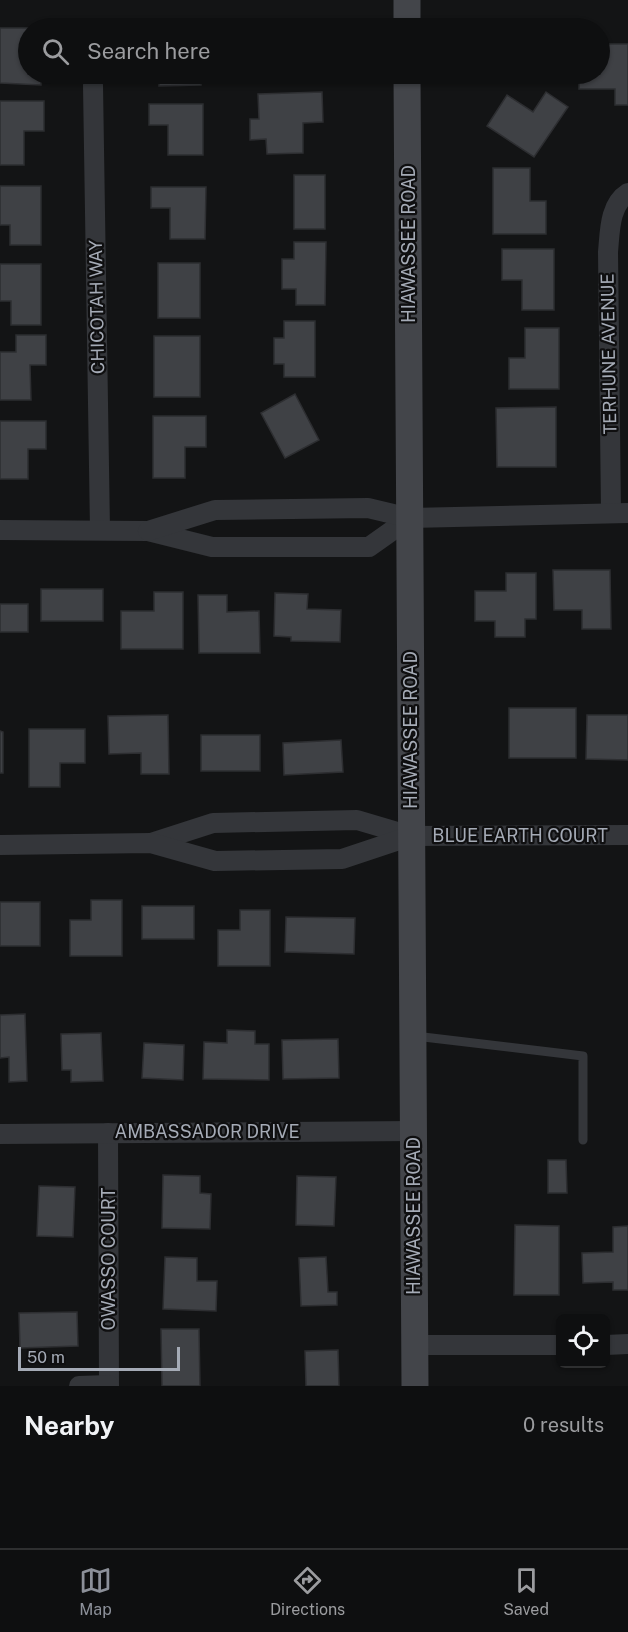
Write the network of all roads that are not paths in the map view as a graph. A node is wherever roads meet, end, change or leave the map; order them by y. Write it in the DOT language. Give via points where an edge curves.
graph roads {
  1 [pos="407,0"];
  2 [pos="407,18"];
  3 [pos="407,84"];
  4 [pos="93,85"];
  5 [pos="625,195"];
  6 [pos="620,513"];
  7 [pos="410,518"];
  8 [pos="0,530"];
  9 [pos="100,530"];
  10 [pos="148,531"];
  11 [pos="628,835"];
  12 [pos="411,836"];
  13 [pos="151,843"];
  14 [pos="0,845"];
  15 [pos="413,1035"];
  16 [pos="414,1131"];
  17 [pos="108,1133"];
  18 [pos="0,1134"];
  19 [pos="583,1140"];
  20 [pos="610,1344"];
  21 [pos="628,1344"];
  22 [pos="415,1345"];
  23 [pos="556,1345"];
  24 [pos="109,1385"];
  25 [pos="79,1386"];
  26 [pos="415,1386"];
  1 -- 2 [label="main road"];
  3 -- 7 [label="main road, HIAWASSEE ROAD"];
  4 -- 9 [label="street, CHICOTAH WAY"];
  5 -- 6 [label="street, TERHUNE AVENUE" via="611,218 608,252"];
  6 -- 7 [label="street"];
  7 -- 10 [label="street" via="368,508 214,510"];
  7 -- 10 [label="street" via="369,547 212,547"];
  7 -- 12 [label="main road, HIAWASSEE ROAD"];
  8 -- 9 [label="street"];
  9 -- 10 [label="street"];
  11 -- 12 [label="street, BLUE EARTH COURT"];
  12 -- 13 [label="street" via="357,820 213,823"];
  12 -- 13 [label="street" via="342,859 215,861"];
  12 -- 15 [label="main road, HIAWASSEE ROAD"];
  13 -- 14 [label="street"];
  15 -- 16 [label="main road, HIAWASSEE ROAD"];
  15 -- 19 [label="lane" via="583,1056"];
  16 -- 17 [label="street, AMBASSADOR DRIVE"];
  16 -- 22 [label="main road, HIAWASSEE ROAD"];
  17 -- 18 [label="street, AMBASSADOR DRIVE"];
  17 -- 24 [label="street, OWASSO COURT"];
  20 -- 21 [label="street"];
  22 -- 23 [label="street"];
  22 -- 26 [label="main road, HIAWASSEE ROAD"];
  24 -- 25 [label="street"];
}
